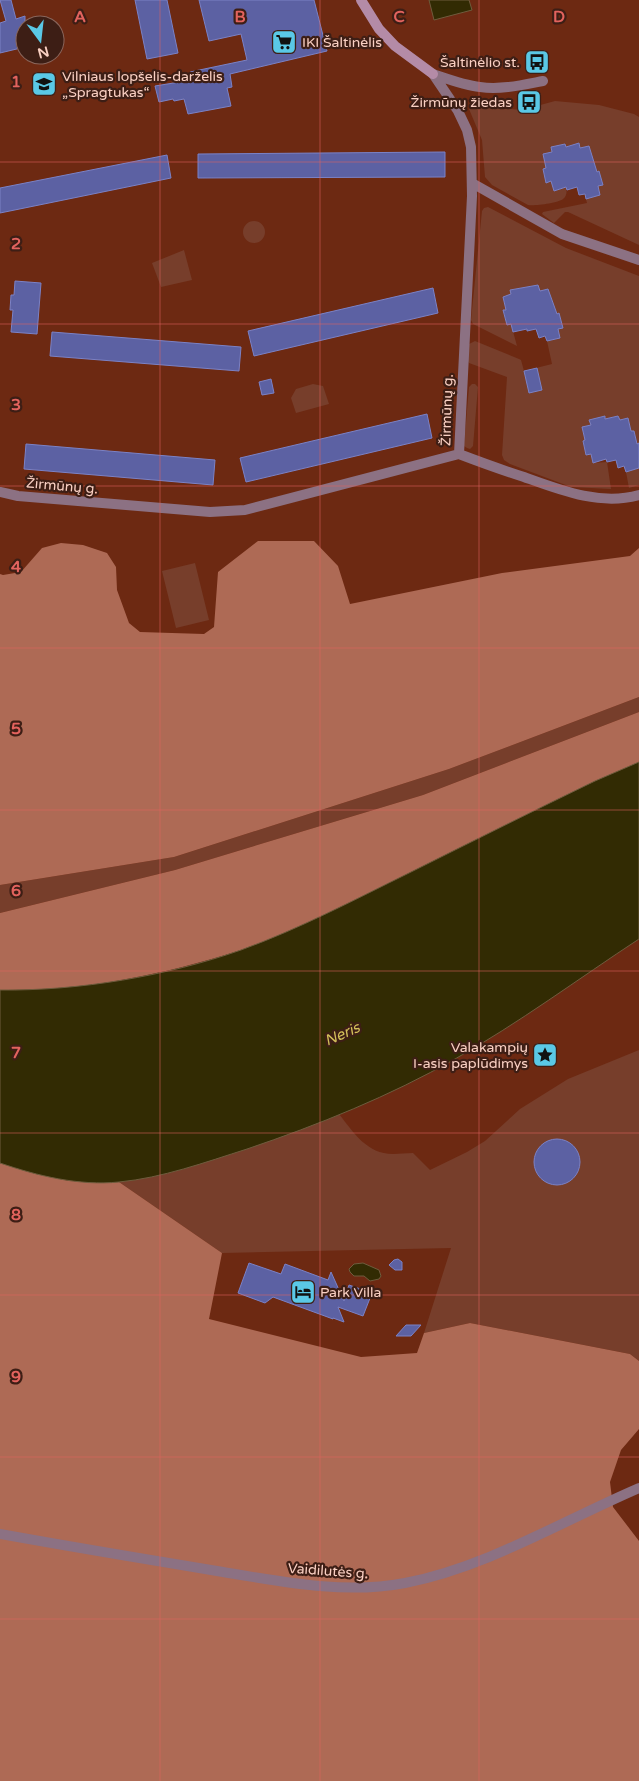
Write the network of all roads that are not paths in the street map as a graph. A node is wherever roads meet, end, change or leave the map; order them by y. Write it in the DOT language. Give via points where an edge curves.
graph roads {
  1 [pos="361,0"];
  2 [pos="433,74"];
  3 [pos="543,81"];
  4 [pos="472,183"];
  5 [pos="639,260"];
  6 [pos="459,454"];
  7 [pos="0,492"];
  8 [pos="639,496"];
  9 [pos="639,1488"];
  10 [pos="0,1534"];
  1 -- 2 [label="main road, Žirmūnų g." via="379,29 395,46"];
  2 -- 3 [label="street" via="491,88"];
  2 -- 4 [label="street, Žirmūnų g." via="467,130"];
  4 -- 5 [label="street" via="562,234"];
  4 -- 6 [label="street, Žirmūnų g."];
  6 -- 7 [label="street, Žirmūnų g." via="228,512"];
  6 -- 8 [label="street" via="570,494 615,498"];
  9 -- 10 [label="street, Vaidilutės g." via="453,1571 373,1588 302,1585"];
}
